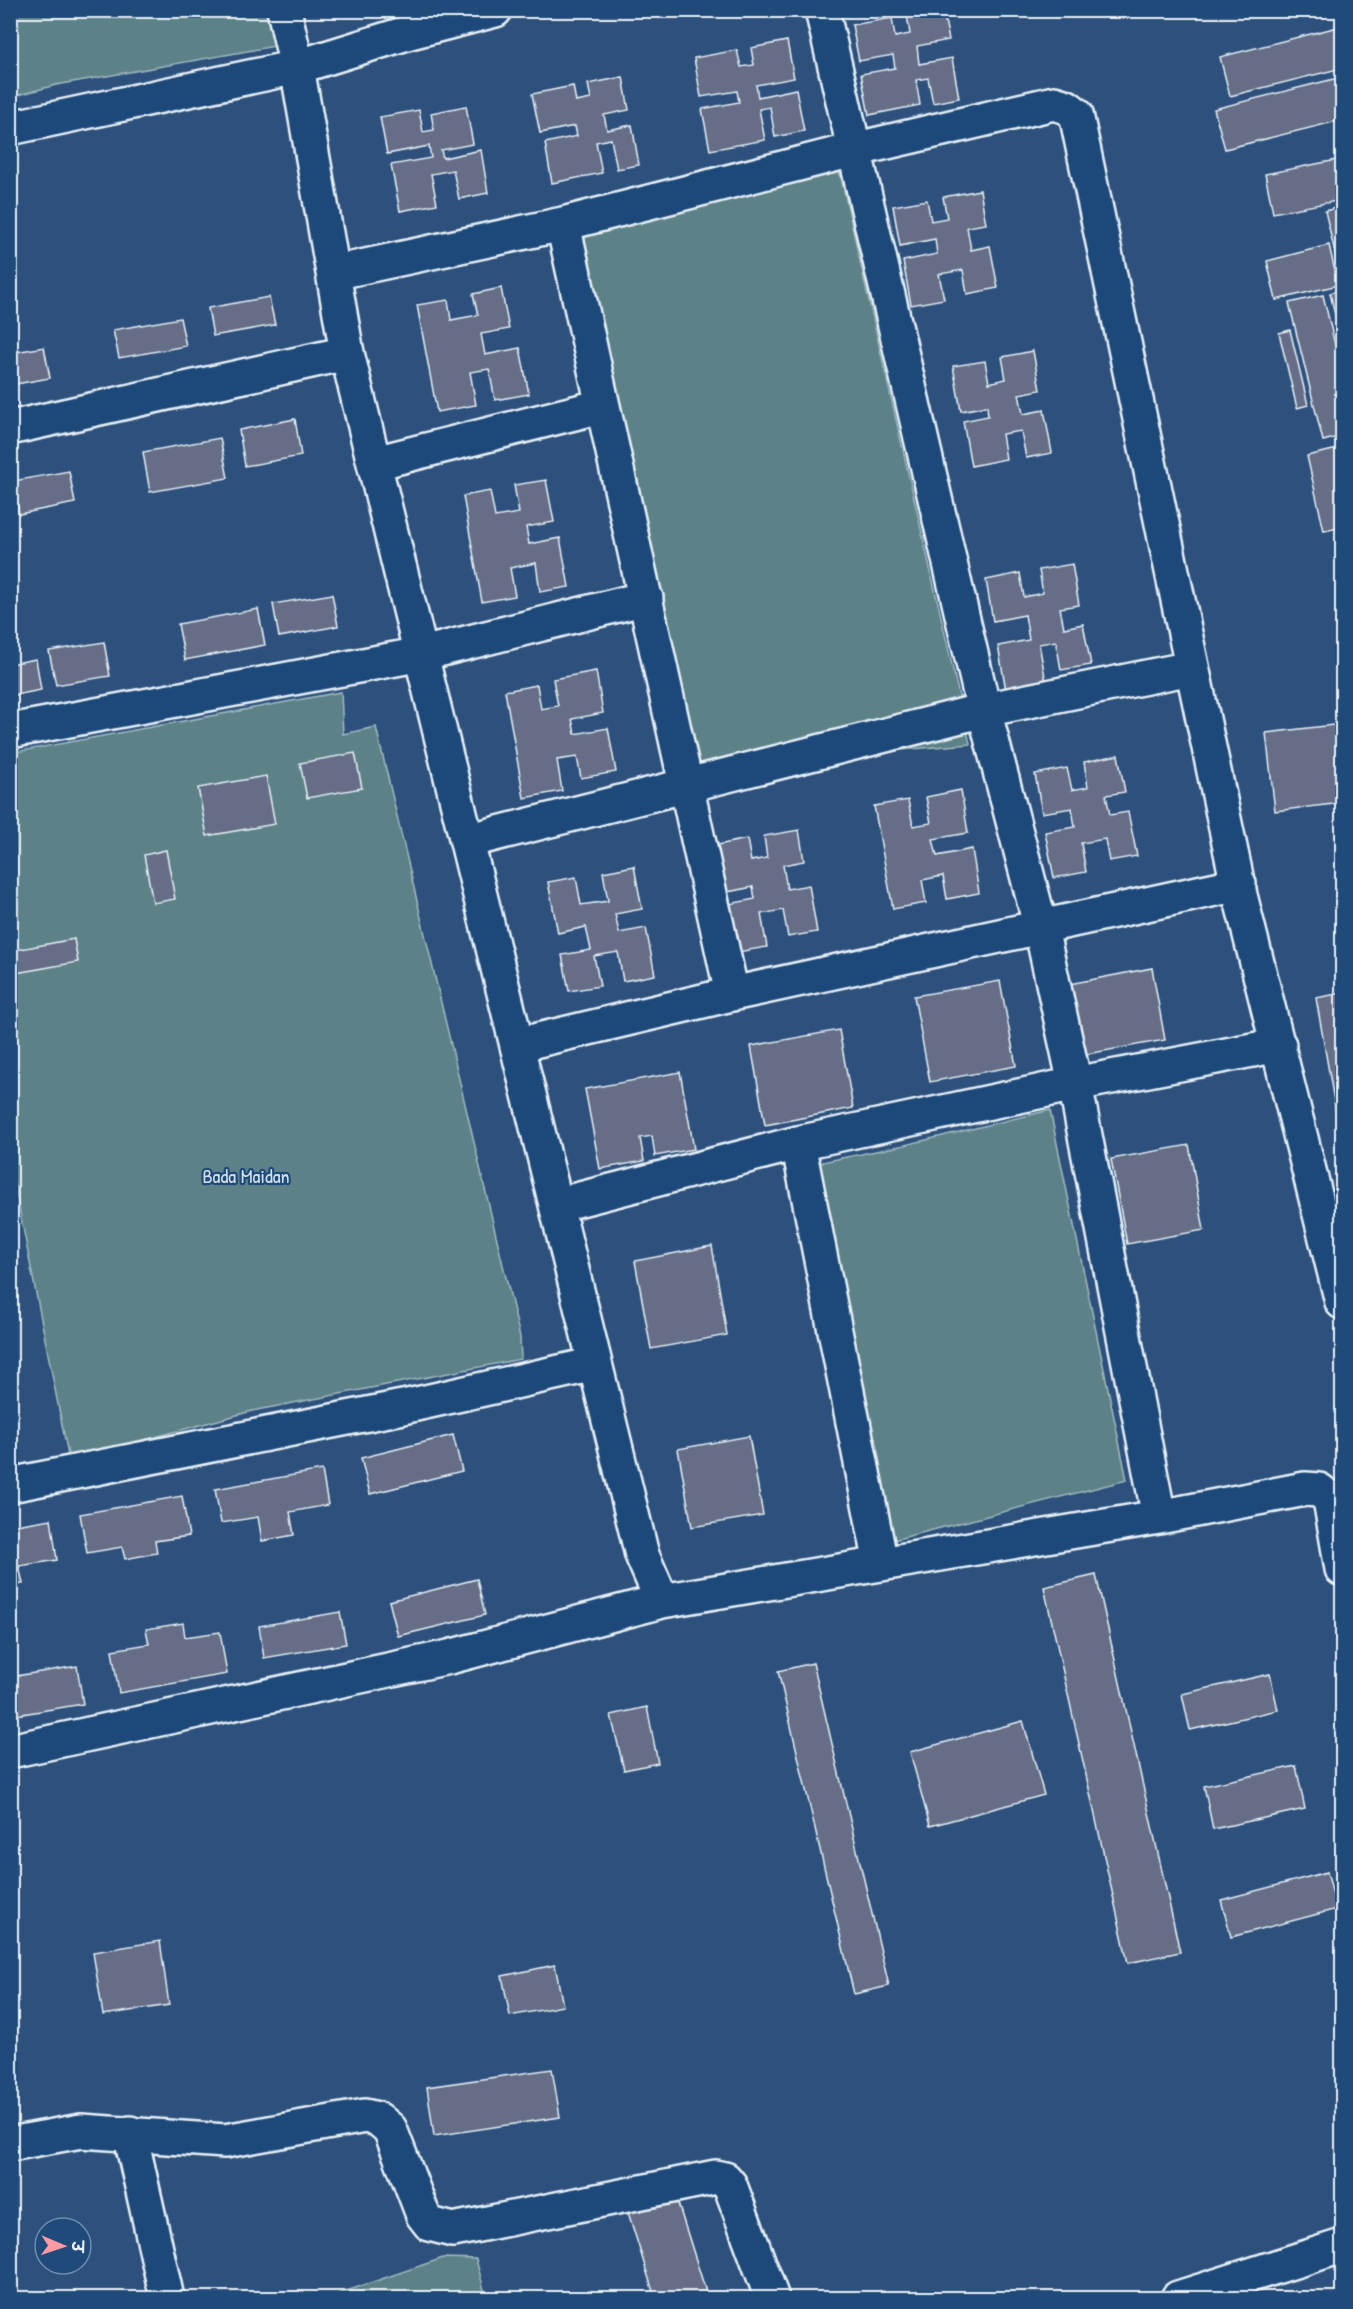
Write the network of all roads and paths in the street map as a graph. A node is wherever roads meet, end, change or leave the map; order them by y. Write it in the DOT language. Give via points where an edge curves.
graph roads {
  1 [pos="284,10"];
  2 [pos="495,10"];
  3 [pos="822,10"];
  4 [pos="297,67"];
  5 [pos="10,128"];
  6 [pos="853,150"];
  7 [pos="563,224"];
  8 [pos="333,273"];
  9 [pos="347,353"];
  10 [pos="602,406"];
  11 [pos="10,428"];
  12 [pos="375,463"];
  13 [pos="646,598"];
  14 [pos="422,654"];
  15 [pos="1191,668"];
  16 [pos="984,710"];
  17 [pos="10,731"];
  18 [pos="688,783"];
  19 [pos="467,841"];
  20 [pos="1239,884"];
  21 [pos="1041,928"];
  22 [pos="732,994"];
  23 [pos="517,1045"];
  24 [pos="1279,1045"];
  25 [pos="1075,1084"];
  26 [pos="798,1143"];
  27 [pos="556,1205"];
  28 [pos="1342,1302"];
  29 [pos="595,1364"];
  30 [pos="10,1485"];
  31 [pos="1336,1490"];
  32 [pos="1160,1517"];
  33 [pos="881,1564"];
  34 [pos="1342,1569"];
  35 [pos="662,1601"];
  36 [pos="10,1751"];
  37 [pos="130,2133"];
  38 [pos="10,2144"];
  39 [pos="1342,2246"];
  40 [pos="166,2298"];
  41 [pos="772,2298"];
  42 [pos="1178,2298"];
  1 -- 4 [label="street"];
  2 -- 4 [label="street"];
  3 -- 6 [label="street"];
  4 -- 5 [label="street"];
  4 -- 8 [label="street"];
  6 -- 7 [label="street"];
  6 -- 15 [label="street" via="1054,103 1076,114"];
  6 -- 16 [label="street"];
  7 -- 8 [label="street"];
  7 -- 10 [label="street"];
  8 -- 9 [label="street"];
  9 -- 11 [label="street"];
  9 -- 12 [label="street"];
  10 -- 12 [label="street"];
  10 -- 13 [label="street"];
  12 -- 14 [label="street"];
  13 -- 14 [label="street"];
  13 -- 18 [label="street"];
  14 -- 17 [label="street"];
  14 -- 19 [label="street"];
  15 -- 16 [label="street"];
  15 -- 20 [label="street"];
  16 -- 18 [label="street"];
  16 -- 21 [label="street"];
  18 -- 19 [label="street"];
  18 -- 22 [label="street"];
  19 -- 23 [label="street"];
  20 -- 21 [label="street"];
  20 -- 24 [label="street"];
  21 -- 22 [label="street"];
  21 -- 25 [label="street"];
  22 -- 23 [label="street"];
  23 -- 27 [label="street"];
  24 -- 25 [label="street"];
  24 -- 28 [label="street"];
  25 -- 26 [label="street"];
  25 -- 32 [label="street"];
  26 -- 27 [label="street"];
  26 -- 33 [label="street"];
  27 -- 29 [label="street"];
  29 -- 30 [label="street" via="403,1407"];
  29 -- 35 [label="street" via="642,1555"];
  31 -- 32 [label="street" via="1305,1489"];
  31 -- 34 [label="street"];
  32 -- 33 [label="street"];
  33 -- 35 [label="street"];
  35 -- 36 [label="street" via="449,1657"];
  37 -- 38 [label="street" via="81,2131"];
  37 -- 40 [label="street"];
  37 -- 41 [label="street" via="225,2141 365,2115 390,2129 423,2215 430,2224 453,2230 716,2177 724,2179"];
  39 -- 42 [label="street"];
}
